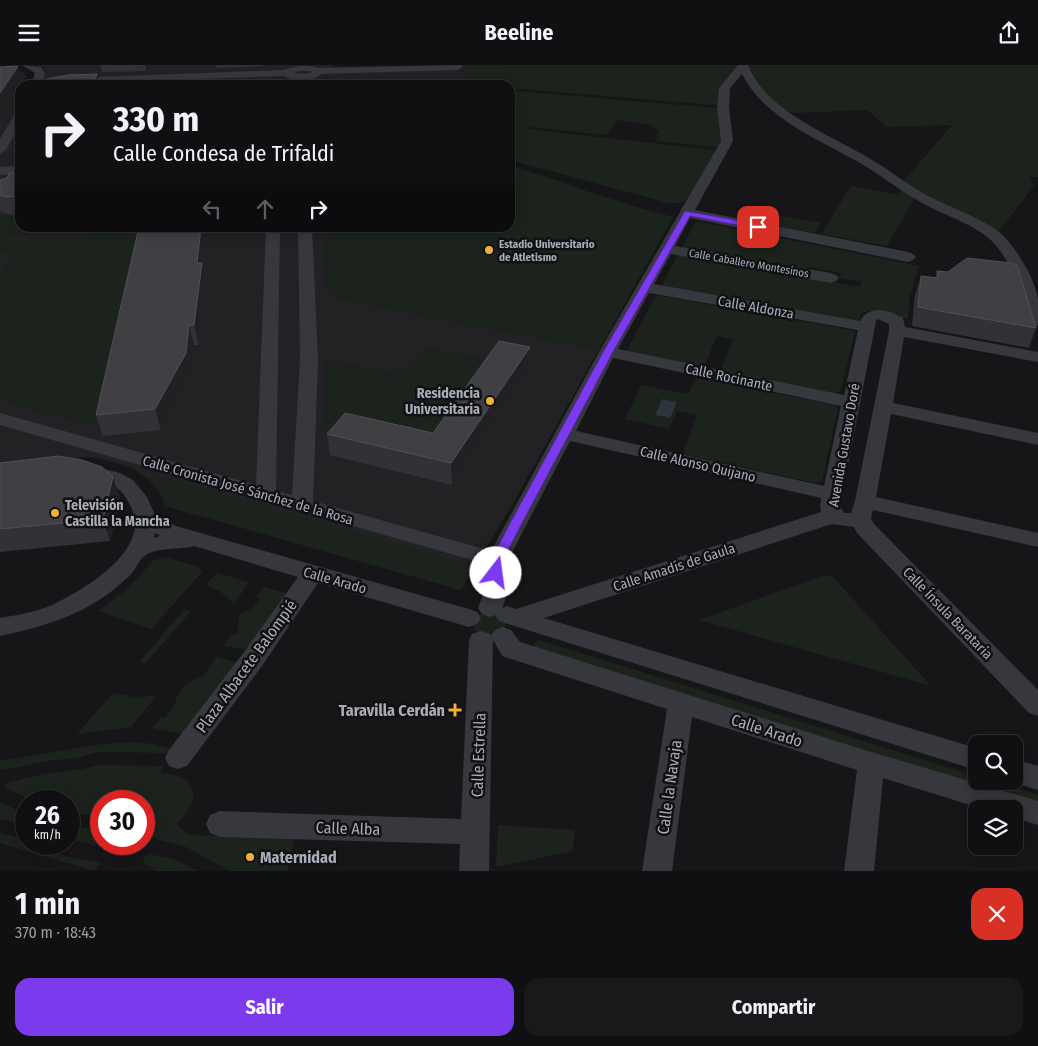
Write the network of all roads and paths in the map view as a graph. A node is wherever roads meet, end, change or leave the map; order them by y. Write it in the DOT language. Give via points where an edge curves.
graph roads {
  1 [pos="27,65"];
  2 [pos="743,65"];
  3 [pos="458,67"];
  4 [pos="303,74"];
  5 [pos="38,80"];
  6 [pos="112,80"];
  7 [pos="15,123"];
  8 [pos="0,150"];
  9 [pos="15,170"];
  10 [pos="0,171"];
  11 [pos="687,213"];
  12 [pos="273,232"];
  13 [pos="305,232"];
  14 [pos="667,249"];
  15 [pos="908,257"];
  16 [pos="830,278"];
  17 [pos="645,287"];
  18 [pos="1038,321"];
  19 [pos="867,327"];
  20 [pos="897,331"];
  21 [pos="608,352"];
  22 [pos="1038,357"];
  23 [pos="851,402"];
  24 [pos="883,407"];
  25 [pos="0,419"];
  26 [pos="564,434"];
  27 [pos="1038,439"];
  28 [pos="64,470"];
  29 [pos="266,495"];
  30 [pos="302,505"];
  31 [pos="833,505"];
  32 [pos="863,509"];
  33 [pos="146,519"];
  34 [pos="1038,540"];
  35 [pos="201,541"];
  36 [pos="136,550"];
  37 [pos="497,560"];
  38 [pos="313,573"];
  39 [pos="494,623"];
  40 [pos="0,627"];
  41 [pos="681,703"];
  42 [pos="1038,706"];
  43 [pos="968,757"];
  44 [pos="178,758"];
  45 [pos="871,763"];
  46 [pos="1023,774"];
  47 [pos="1038,778"];
  48 [pos="1038,813"];
  49 [pos="220,824"];
  50 [pos="475,832"];
  51 [pos="474,871"];
  52 [pos="657,871"];
  53 [pos="859,871"];
  1 -- 5 [label="street" via="40,73"];
  2 -- 11 [label="street" via="725,88 727,141"];
  2 -- 18 [label="street" via="748,78 762,95 797,121 1003,244 1026,288"];
  3 -- 4 [label="street"];
  4 -- 6 [label="street"];
  7 -- 8 [label="street"];
  9 -- 10 [label="street"];
  11 -- 14 [label="street"];
  11 -- 15 [label="street"];
  12 -- 29 [label="street"];
  13 -- 30 [label="street" via="310,361"];
  14 -- 16 [label="street, Calle Caballero Montesinos"];
  14 -- 17 [label="street"];
  17 -- 19 [label="street, Calle Aldonza"];
  17 -- 21 [label="street"];
  19 -- 20 [label="street" via="869,317 878,314 897,322"];
  19 -- 23 [label="street, Avenida Gustavo Doré"];
  20 -- 22 [label="street"];
  20 -- 24 [label="street"];
  21 -- 23 [label="street, Calle Rocinante"];
  21 -- 26 [label="street"];
  23 -- 31 [label="street, Avenida Gustavo Doré"];
  24 -- 27 [label="street"];
  24 -- 32 [label="street"];
  25 -- 29 [label="street, Calle Cronista José Sánchez de la Rosa"];
  26 -- 31 [label="street, Calle Alonso Quijano"];
  26 -- 37 [label="street"];
  28 -- 33 [label="street" via="106,475 125,483 136,494"];
  29 -- 30 [label="street, Calle Cronista José Sánchez de la Rosa"];
  30 -- 37 [label="street, Calle Cronista José Sánchez de la Rosa"];
  31 -- 32 [label="street, Avenida Gustavo Doré" via="846,520 854,521"];
  31 -- 39 [label="street, Calle Amadís de Gaula"];
  32 -- 34 [label="street"];
  32 -- 42 [label="street, Calle Ínsula Barataria" via="866,528"];
  33 -- 35 [label="street, Calle Arado" via="168,531"];
  33 -- 36 [label="street"];
  35 -- 36 [label="street, Calle Arado" via="173,540"];
  35 -- 38 [label="street, Calle Arado"];
  36 -- 40 [label="street" via="120,571 86,598 44,618"];
  37 -- 39 [label="street, Calle Estrella"];
  38 -- 39 [label="street, Calle Arado"];
  38 -- 44 [label="street, Plaza Albacete Balompié"];
  39 -- 41 [label="street, Calle Arado" via="511,649"];
  39 -- 43 [label="street, Calle Arado"];
  39 -- 50 [label="street, Calle Estrella"];
  41 -- 45 [label="street, Calle Arado"];
  41 -- 52 [label="street, Calle la Navaja"];
  45 -- 48 [label="street, Calle Arado"];
  45 -- 53 [label="street"];
  46 -- 47 [label="street"];
  49 -- 50 [label="street, Calle Alba"];
  50 -- 51 [label="street, Calle Estrella"];
}
